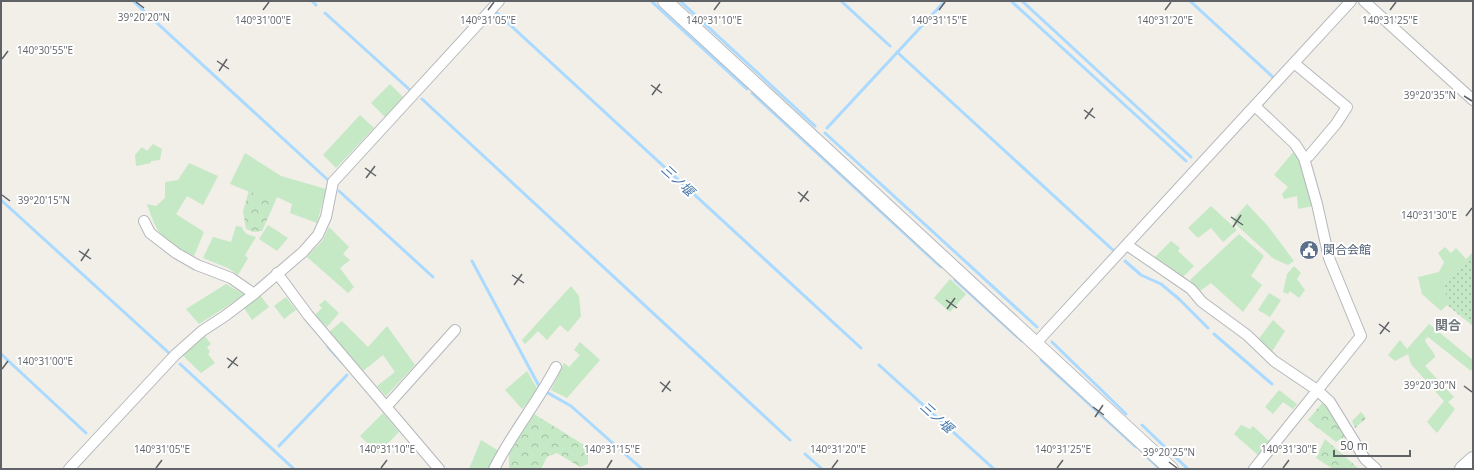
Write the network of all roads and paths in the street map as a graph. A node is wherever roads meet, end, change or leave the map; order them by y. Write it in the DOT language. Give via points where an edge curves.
graph roads {
  1 [pos="499,1"];
  2 [pos="665,1"];
  3 [pos="1351,1"];
  4 [pos="1364,1"];
  5 [pos="1294,63"];
  6 [pos="1473,100"];
  7 [pos="1255,106"];
  8 [pos="1304,158"];
  9 [pos="144,221"];
  10 [pos="1127,245"];
  11 [pos="277,274"];
  12 [pos="254,294"];
  13 [pos="455,330"];
  14 [pos="1036,343"];
  15 [pos="556,367"];
  16 [pos="1317,390"];
  17 [pos="387,406"];
  18 [pos="1473,459"];
  19 [pos="69,469"];
  20 [pos="439,469"];
  21 [pos="494,469"];
  22 [pos="1171,469"];
  23 [pos="1254,469"];
  24 [pos="1376,469"];
  25 [pos="1462,469"];
  1 -- 11 [label="street" via="333,182 326,217 318,235 292,263"];
  2 -- 14 [label="street"];
  3 -- 5 [label="street"];
  4 -- 6 [label="street"];
  5 -- 7 [label="street"];
  5 -- 8 [label="street" via="1347,107 1336,124 1309,156"];
  7 -- 8 [label="street" via="1295,144"];
  7 -- 10 [label="street"];
  8 -- 16 [label="street" via="1329,258 1360,336"];
  9 -- 12 [label="street" via="150,233 167,247 197,265 231,278"];
  10 -- 14 [label="street"];
  10 -- 16 [label="street" via="1179,280 1217,314 1247,334 1274,361"];
  11 -- 12 [label="street"];
  11 -- 17 [label="street" via="308,315"];
  12 -- 19 [label="street" via="202,331 175,355"];
  13 -- 17 [label="street"];
  14 -- 22 [label="street"];
  15 -- 21 [label="street" via="546,386 518,425"];
  16 -- 23 [label="street"];
  16 -- 24 [label="street" via="1330,402 1365,459"];
  17 -- 20 [label="street"];
  18 -- 25 [label="street"];
}
